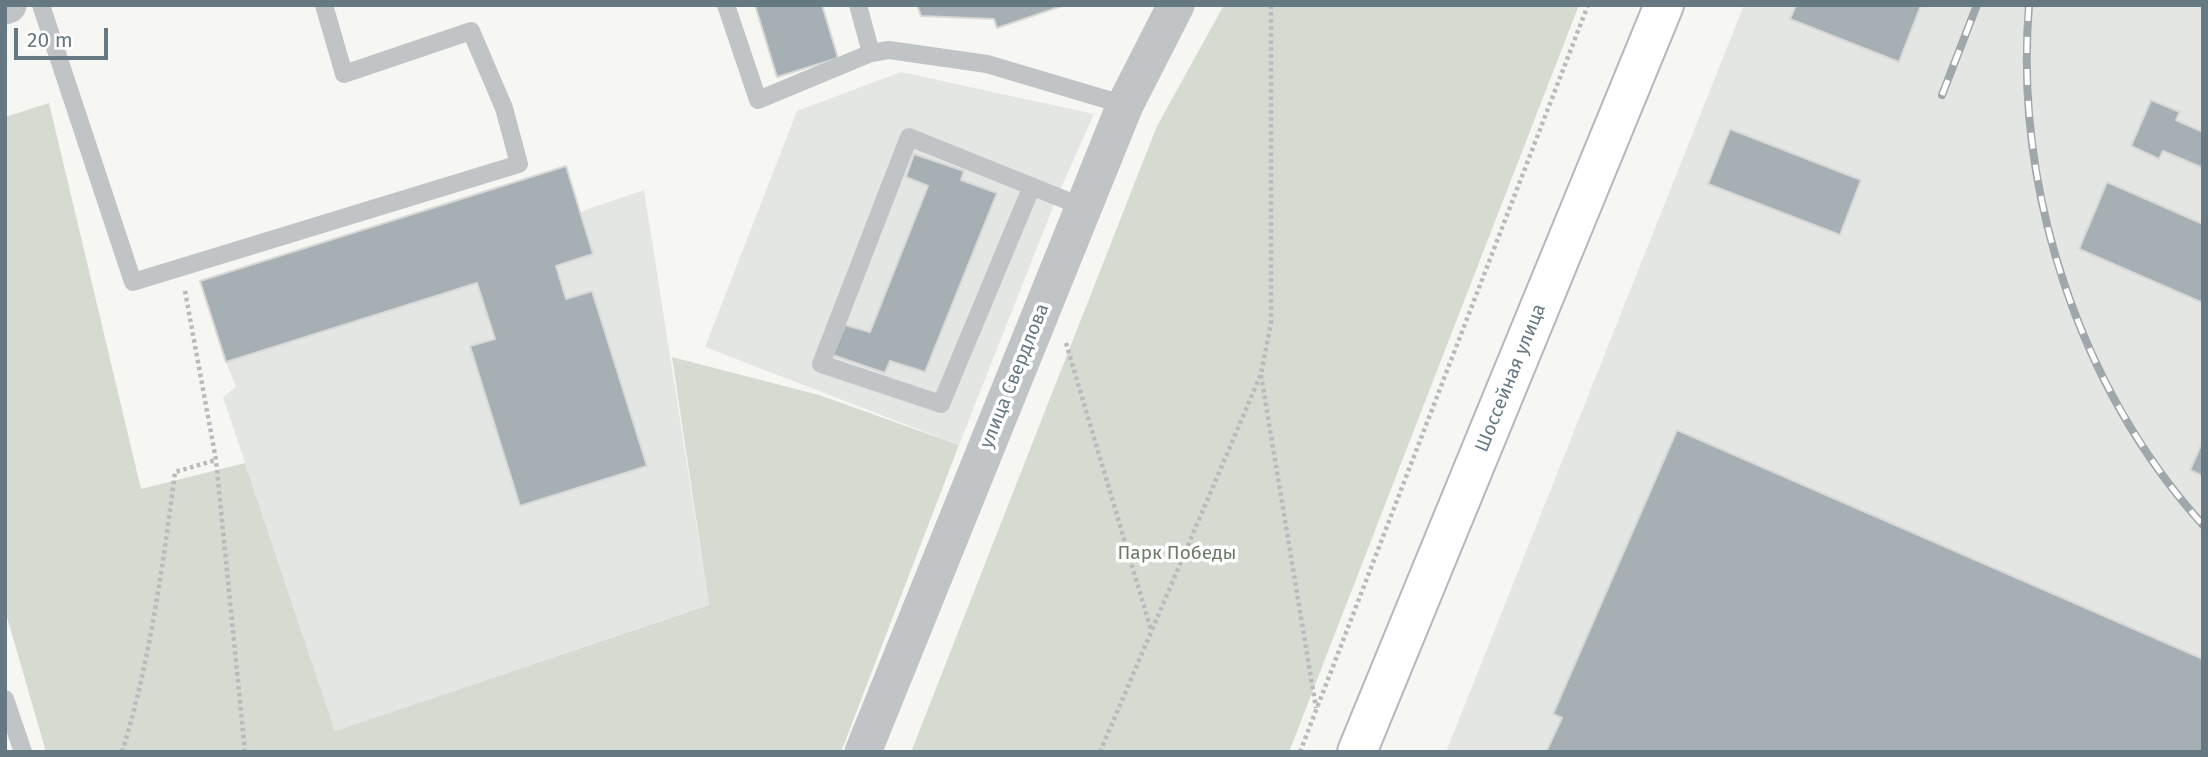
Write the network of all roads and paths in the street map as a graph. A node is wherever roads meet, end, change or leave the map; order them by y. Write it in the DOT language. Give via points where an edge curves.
graph roads {
  1 [pos="41,5"];
  2 [pos="324,5"];
  3 [pos="726,5"];
  4 [pos="858,5"];
  5 [pos="1176,5"];
  6 [pos="1271,5"];
  7 [pos="1588,5"];
  8 [pos="1664,5"];
  9 [pos="871,53"];
  10 [pos="1125,105"];
  11 [pos="1032,186"];
  12 [pos="1083,207"];
  13 [pos="180,267"];
  14 [pos="1066,341"];
  15 [pos="1261,374"];
  16 [pos="216,460"];
  17 [pos="1152,631"];
  18 [pos="5,699"];
  19 [pos="1316,709"];
  20 [pos="23,752"];
  21 [pos="122,752"];
  22 [pos="245,752"];
  23 [pos="863,752"];
  24 [pos="1100,752"];
  25 [pos="1300,752"];
  26 [pos="1357,752"];
  1 -- 13 [label="lane" via="133,282"];
  2 -- 13 [label="lane" via="344,74 471,31 505,108 519,164"];
  3 -- 9 [label="lane" via="758,100"];
  4 -- 9 [label="lane"];
  5 -- 10 [label="street, улица Свердлова"];
  6 -- 15 [label="path" via="1271,323"];
  7 -- 19 [label="path"];
  8 -- 26 [label="main road, Шоссейная улица"];
  9 -- 10 [label="lane" via="889,50 987,64"];
  10 -- 12 [label="street, улица Свердлова"];
  11 -- 11 [label="lane" via="941,404 821,364 909,137"];
  11 -- 12 [label="lane"];
  12 -- 23 [label="street, улица Свердлова"];
  13 -- 16 [label="path"];
  14 -- 17 [label="path"];
  15 -- 17 [label="path"];
  15 -- 19 [label="path"];
  16 -- 21 [label="path" via="176,471 135,710"];
  16 -- 22 [label="path"];
  17 -- 24 [label="path"];
  18 -- 20 [label="lane"];
  19 -- 25 [label="path"];
}
